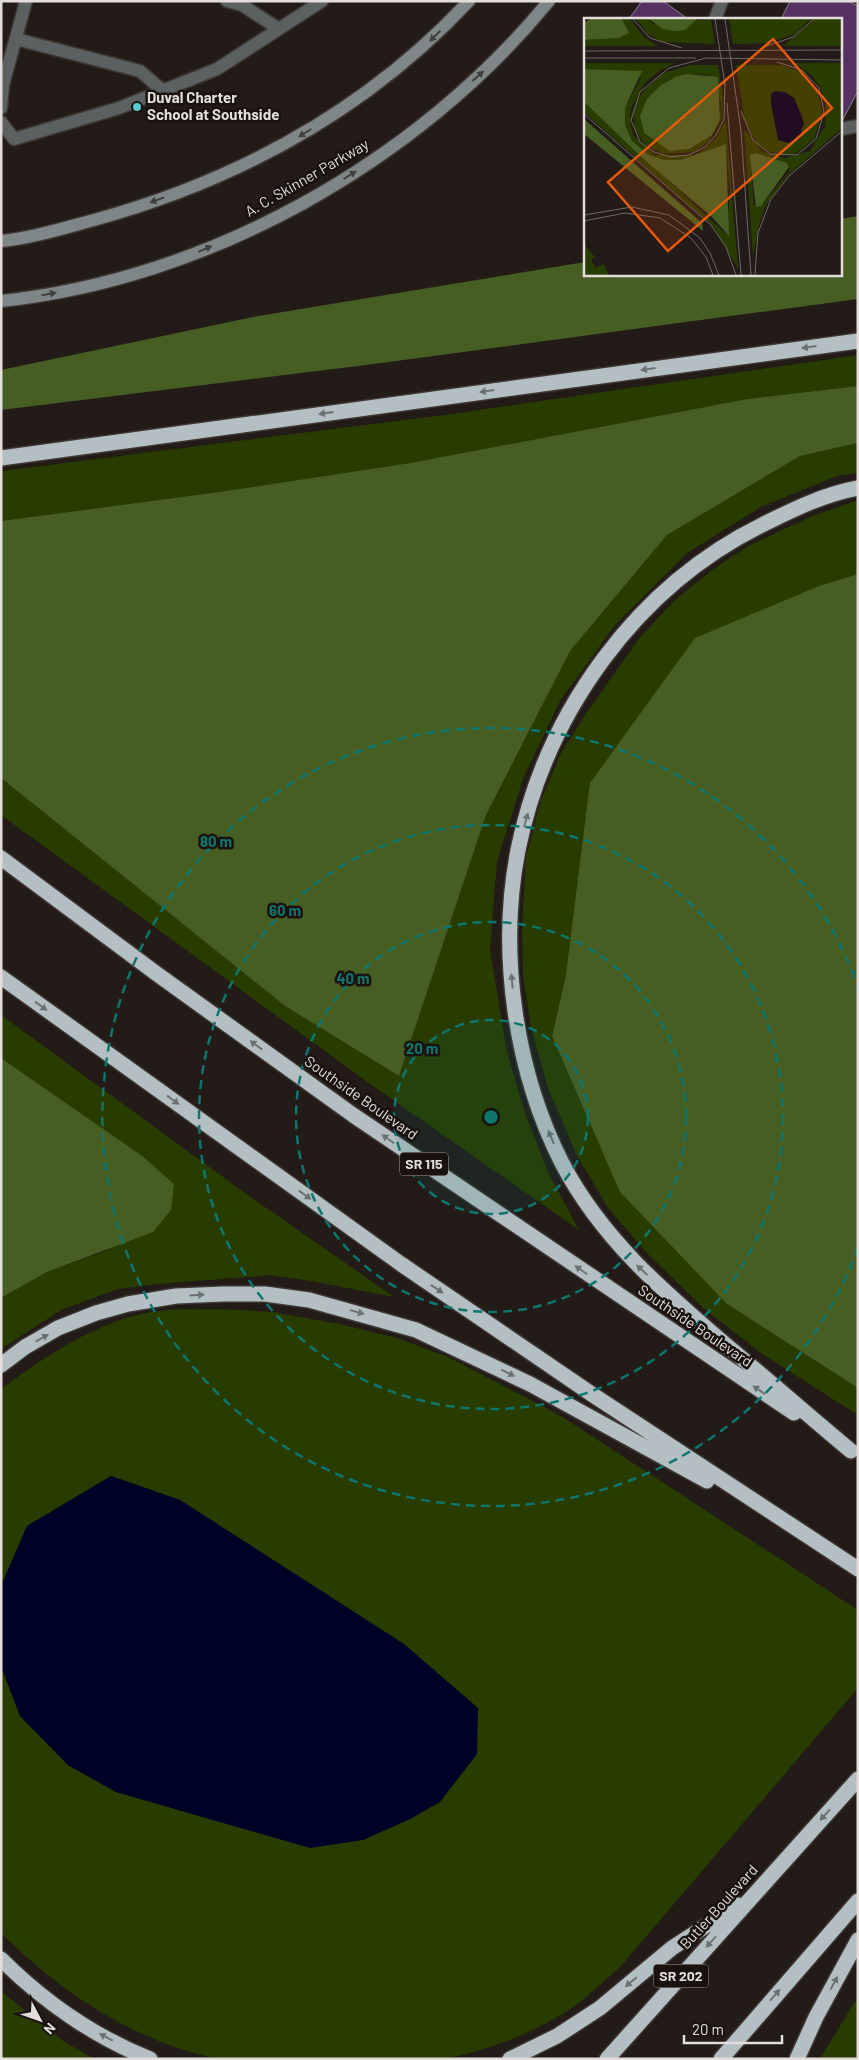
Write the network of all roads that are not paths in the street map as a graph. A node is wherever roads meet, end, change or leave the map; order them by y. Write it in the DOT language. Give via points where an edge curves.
graph roads {
  1 [pos="26,1"];
  2 [pos="227,1"];
  3 [pos="322,1"];
  4 [pos="469,1"];
  5 [pos="550,1"];
  6 [pos="722,1"];
  7 [pos="715,18"];
  8 [pos="279,29"];
  9 [pos="16,39"];
  10 [pos="163,90"];
  11 [pos="1,108"];
  12 [pos="1,122"];
  13 [pos="858,126"];
  14 [pos="842,129"];
  15 [pos="1,241"];
  16 [pos="1,301"];
  17 [pos="858,341"];
  18 [pos="1,458"];
  19 [pos="858,488"];
  20 [pos="1,858"];
  21 [pos="1,977"];
  22 [pos="1,1365"];
  23 [pos="854,1454"];
  24 [pos="798,1531"];
  25 [pos="858,1569"];
  26 [pos="858,1778"];
  27 [pos="756,1893"];
  28 [pos="858,1900"];
  29 [pos="858,1940"];
  30 [pos="1,1959"];
  31 [pos="150,2059"];
  32 [pos="510,2059"];
  33 [pos="607,2059"];
  34 [pos="720,2059"];
  35 [pos="797,2059"];
  1 -- 9 [label="lane"];
  2 -- 8 [label="lane" via="242,5"];
  3 -- 8 [label="lane"];
  4 -- 15 [label="main road, one-way" via="424,47 379,83 284,146 226,174 127,210"];
  16 -- 5 [label="main road, A. C. Skinner Parkway, one-way" via="75,289 134,274 189,256 298,206 365,166 446,106 492,64"];
  6 -- 7 [label="lane"];
  8 -- 10 [label="lane" via="217,69"];
  9 -- 10 [label="lane" via="140,71"];
  9 -- 11 [label="lane" via="3,86"];
  10 -- 12 [label="lane" via="119,108 14,138"];
  13 -- 14 [label="lane"];
  17 -- 18 [label="highway, one-way"];
  23 -- 19 [label="highway, one-way" via="680,1305 630,1258 590,1212 562,1163 524,1064 515,1015 511,912 518,851 532,796 574,705 611,646 652,601 693,566 736,537 803,506"];
  23 -- 20 [label="highway, Southside Boulevard / SR 115, one-way" via="353,1115"];
  21 -- 24 [label="highway, one-way" via="401,1264"];
  22 -- 24 [label="highway, one-way" via="58,1328 128,1304 176,1296 222,1294 265,1294 309,1300 416,1330 472,1355"];
  24 -- 25 [label="highway"];
  26 -- 27 [label="highway, Butler Boulevard / SR 202, one-way"];
  27 -- 32 [label="highway, one-way" via="672,1948 600,2008 557,2036"];
  27 -- 33 [label="highway, Butler Boulevard / SR 202, one-way"];
  34 -- 28 [label="highway, one-way"];
  35 -- 29 [label="highway, one-way"];
  31 -- 30 [label="highway, one-way" via="96,2032 56,2006"];
}
